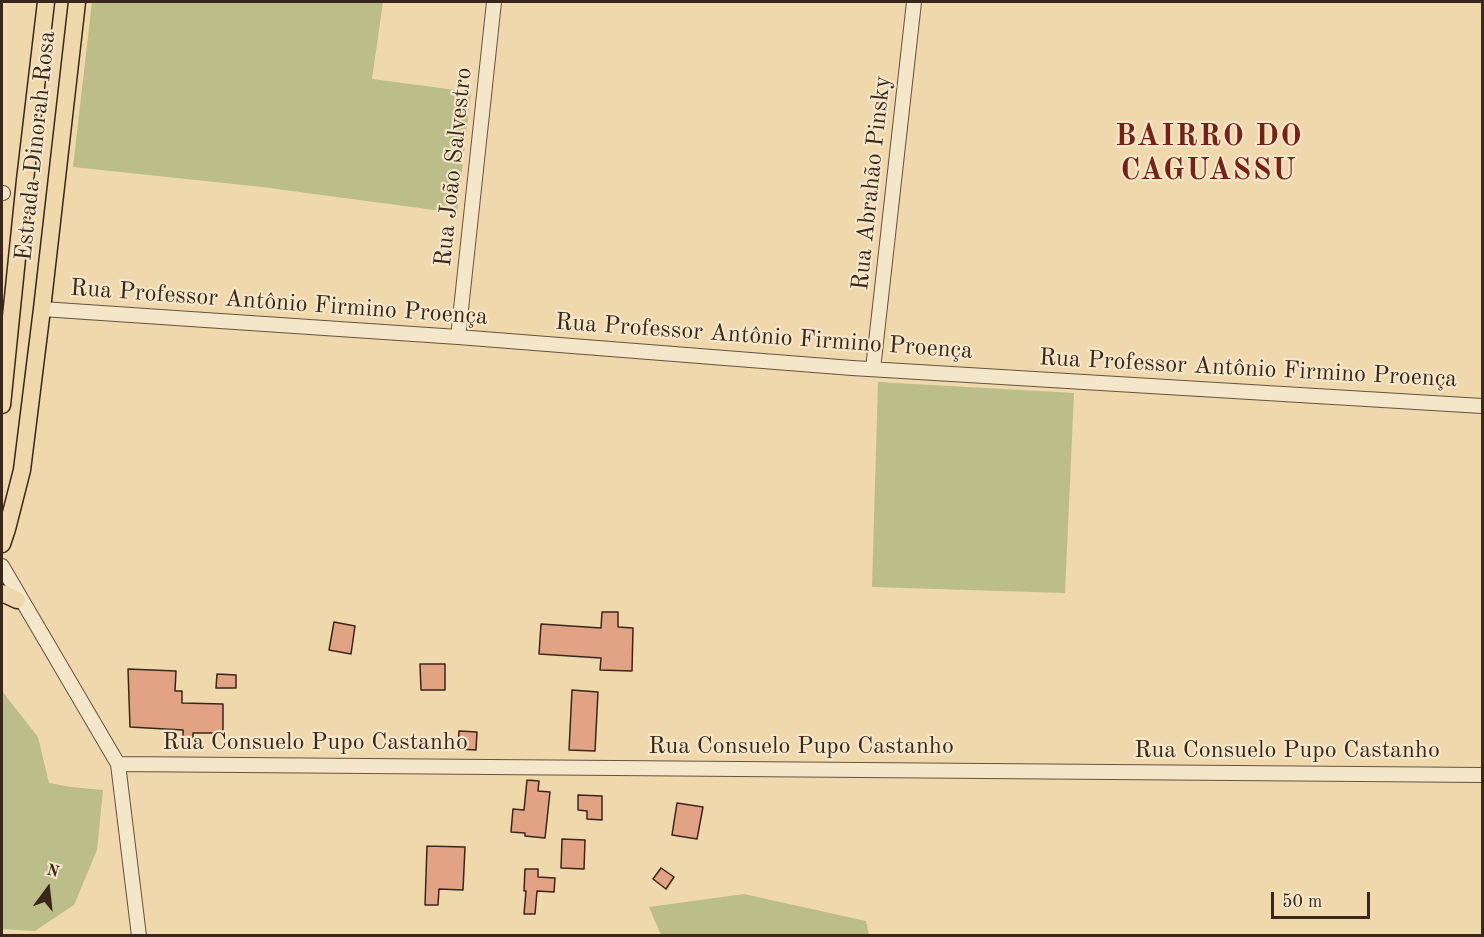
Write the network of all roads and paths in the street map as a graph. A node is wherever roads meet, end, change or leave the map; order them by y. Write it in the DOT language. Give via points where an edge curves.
graph roads {
  1 [pos="46,2"];
  2 [pos="77,2"];
  3 [pos="494,2"];
  4 [pos="914,2"];
  5 [pos="42,309"];
  6 [pos="458,337"];
  7 [pos="873,369"];
  8 [pos="2,405"];
  9 [pos="1482,406"];
  10 [pos="2,544"];
  11 [pos="2,566"];
  12 [pos="2,584"];
  13 [pos="9,597"];
  14 [pos="29,612"];
  15 [pos="118,764"];
  16 [pos="1482,775"];
  17 [pos="139,936"];
  1 -- 8 [label="main road, Estrada Dinorah Rosa"];
  2 -- 5 [label="main road, Estrada Dinorah Rosa"];
  3 -- 6 [label="street, Rua João Salvestro"];
  4 -- 7 [label="street, Rua Abrahão Pinsky"];
  5 -- 6 [label="street, Rua Professor Antônio Firmino Proença"];
  5 -- 10 [label="main road, Estrada Dinorah Rosa" via="22,470"];
  6 -- 7 [label="street, Rua Professor Antônio Firmino Proença"];
  7 -- 9 [label="street, Rua Professor Antônio Firmino Proença"];
  11 -- 14 [label="street"];
  12 -- 13 [label="street"];
  13 -- 14 [label="street"];
  14 -- 15 [label="street"];
  15 -- 16 [label="street, Rua Consuelo Pupo Castanho"];
  15 -- 17 [label="street"];
}
